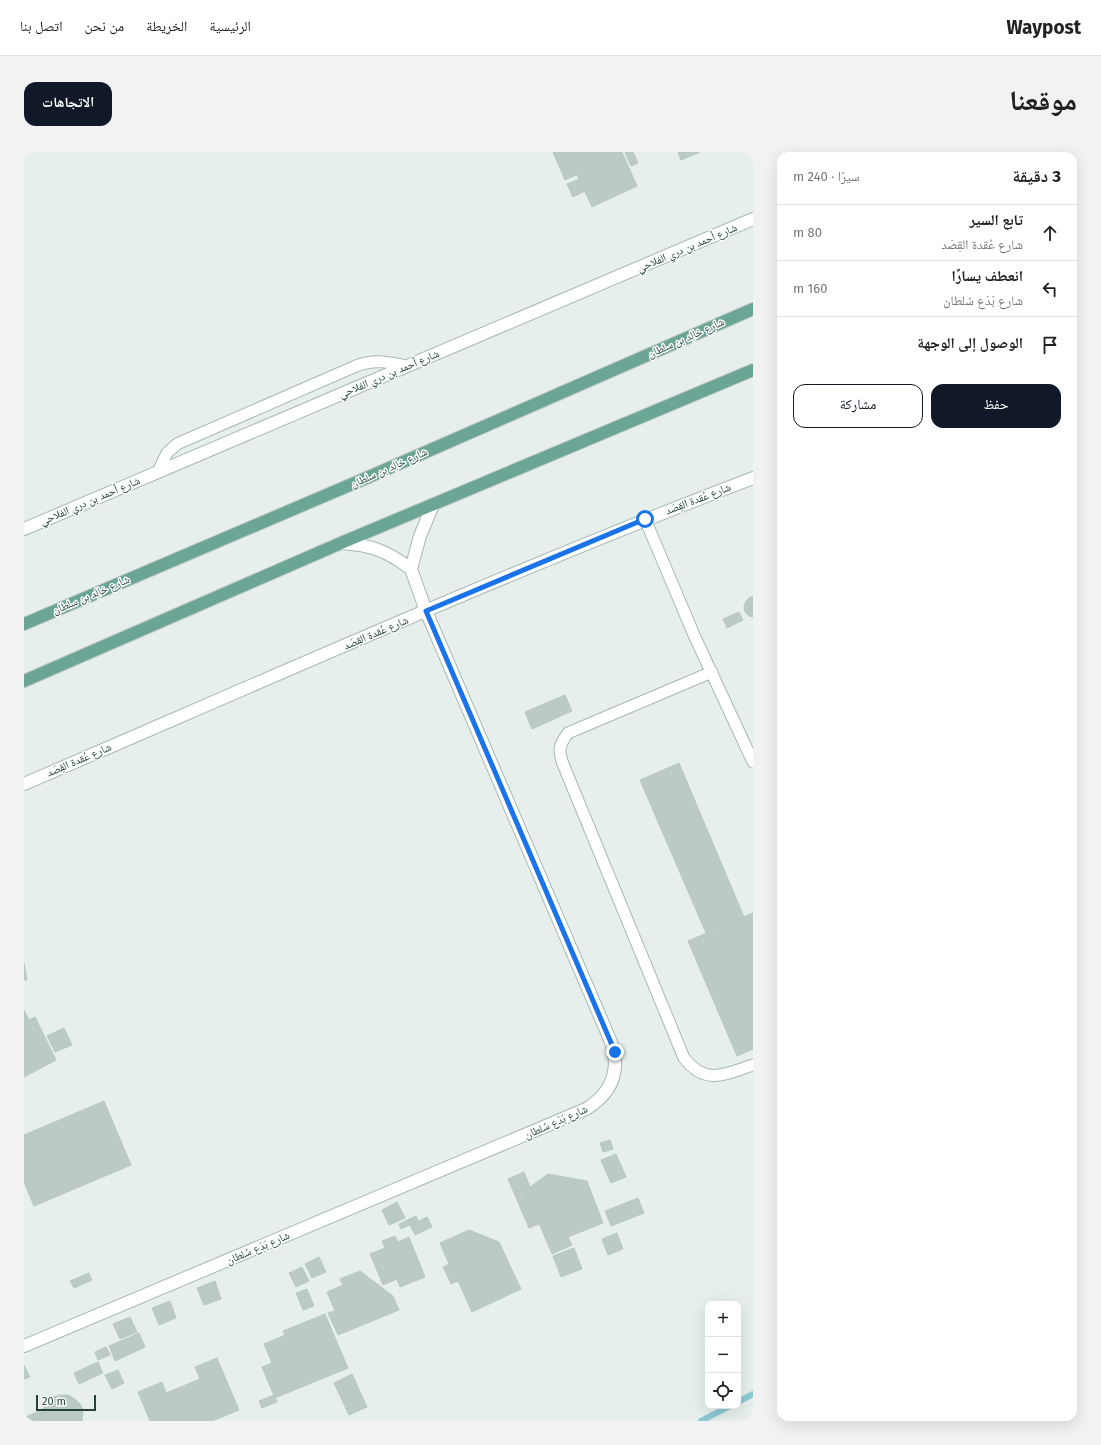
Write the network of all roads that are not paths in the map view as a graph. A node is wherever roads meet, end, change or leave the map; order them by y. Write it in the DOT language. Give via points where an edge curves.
graph roads {
  1 [pos="753,219"];
  2 [pos="753,309"];
  3 [pos="407,366"];
  4 [pos="753,370"];
  5 [pos="158,472"];
  6 [pos="753,478"];
  7 [pos="433,505"];
  8 [pos="645,519"];
  9 [pos="24,529"];
  10 [pos="341,543"];
  11 [pos="411,569"];
  12 [pos="426,611"];
  13 [pos="24,624"];
  14 [pos="712,672"];
  15 [pos="24,681"];
  16 [pos="753,762"];
  17 [pos="24,784"];
  18 [pos="753,1065"];
  19 [pos="24,1346"];
  1 -- 3 [label="street, شارع أحمد بن دري الفلاحي"];
  2 -- 13 [label="main road, شارع خالِد بن سلطان" via="372,476"];
  3 -- 5 [label="street, شارع أحمد بن دري الفلاحي"];
  3 -- 5 [label="lane" via="382,361 356,366 177,444 167,453"];
  4 -- 7 [label="main road"];
  5 -- 9 [label="street, شارع أحمد بن دري الفلاحي"];
  6 -- 8 [label="street, شارع عُقدة القِصَد"];
  7 -- 10 [label="main road"];
  7 -- 11 [label="street" via="420,536"];
  8 -- 12 [label="street, شارع عُقدة القِصَد"];
  8 -- 14 [label="lane"];
  10 -- 11 [label="street" via="379,549"];
  10 -- 15 [label="main road"];
  11 -- 12 [label="street, شارع بَدَع سُلطان"];
  12 -- 17 [label="street, شارع عُقدة القِصَد"];
  12 -- 19 [label="street, شارع بَدَع سُلطان" via="615,1052 616,1064 610,1086 596,1104 586,1109"];
  14 -- 16 [label="lane"];
  14 -- 18 [label="lane" via="568,733 561,742 559,754 684,1058 699,1073 709,1076 720,1076"];
}
